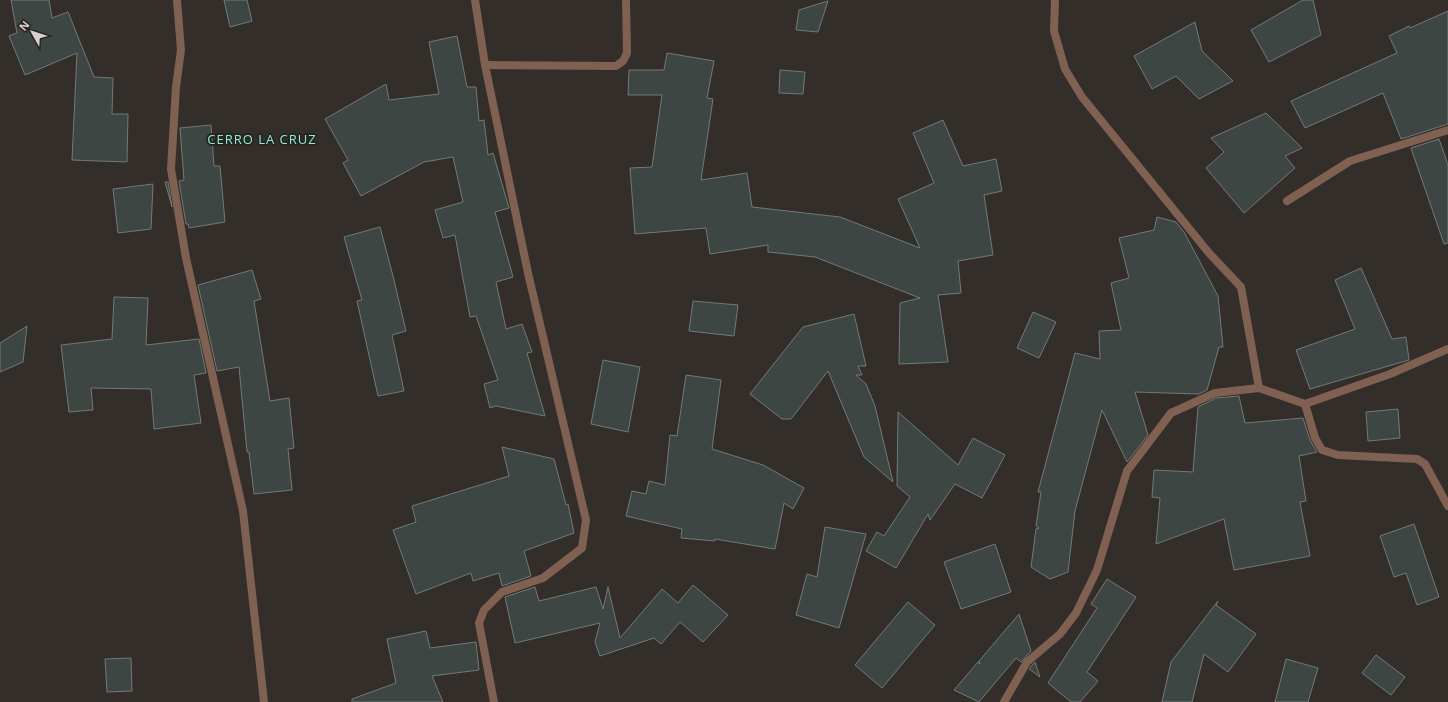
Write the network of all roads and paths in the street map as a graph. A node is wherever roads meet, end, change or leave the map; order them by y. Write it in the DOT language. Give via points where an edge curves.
graph roads {
  1 [pos="177,0"];
  2 [pos="475,0"];
  3 [pos="626,0"];
  4 [pos="1054,0"];
  5 [pos="486,65"];
  6 [pos="1448,130"];
  7 [pos="1287,201"];
  8 [pos="1448,349"];
  9 [pos="1259,388"];
  10 [pos="1305,404"];
  11 [pos="1448,506"];
  12 [pos="264,702"];
  13 [pos="494,702"];
  14 [pos="1004,702"];
  1 -- 12 [label="street" via="182,50 176,87 171,169 186,258 243,511"];
  2 -- 5 [label="street"];
  3 -- 5 [label="street" via="627,53 623,61 616,66"];
  4 -- 9 [label="street" via="1054,31 1060,54 1065,69 1082,96 1208,253 1241,287"];
  5 -- 13 [label="street" via="528,273 586,520 582,548 543,578 502,592 484,610 479,623"];
  6 -- 7 [label="street" via="1350,161"];
  8 -- 10 [label="street" via="1390,374"];
  9 -- 10 [label="street"];
  9 -- 14 [label="street" via="1215,393 1171,413 1127,471 1097,570 1076,613 1060,634 1027,662"];
  10 -- 11 [label="street" via="1315,438 1322,450 1338,455 1417,459 1425,464"];
}
